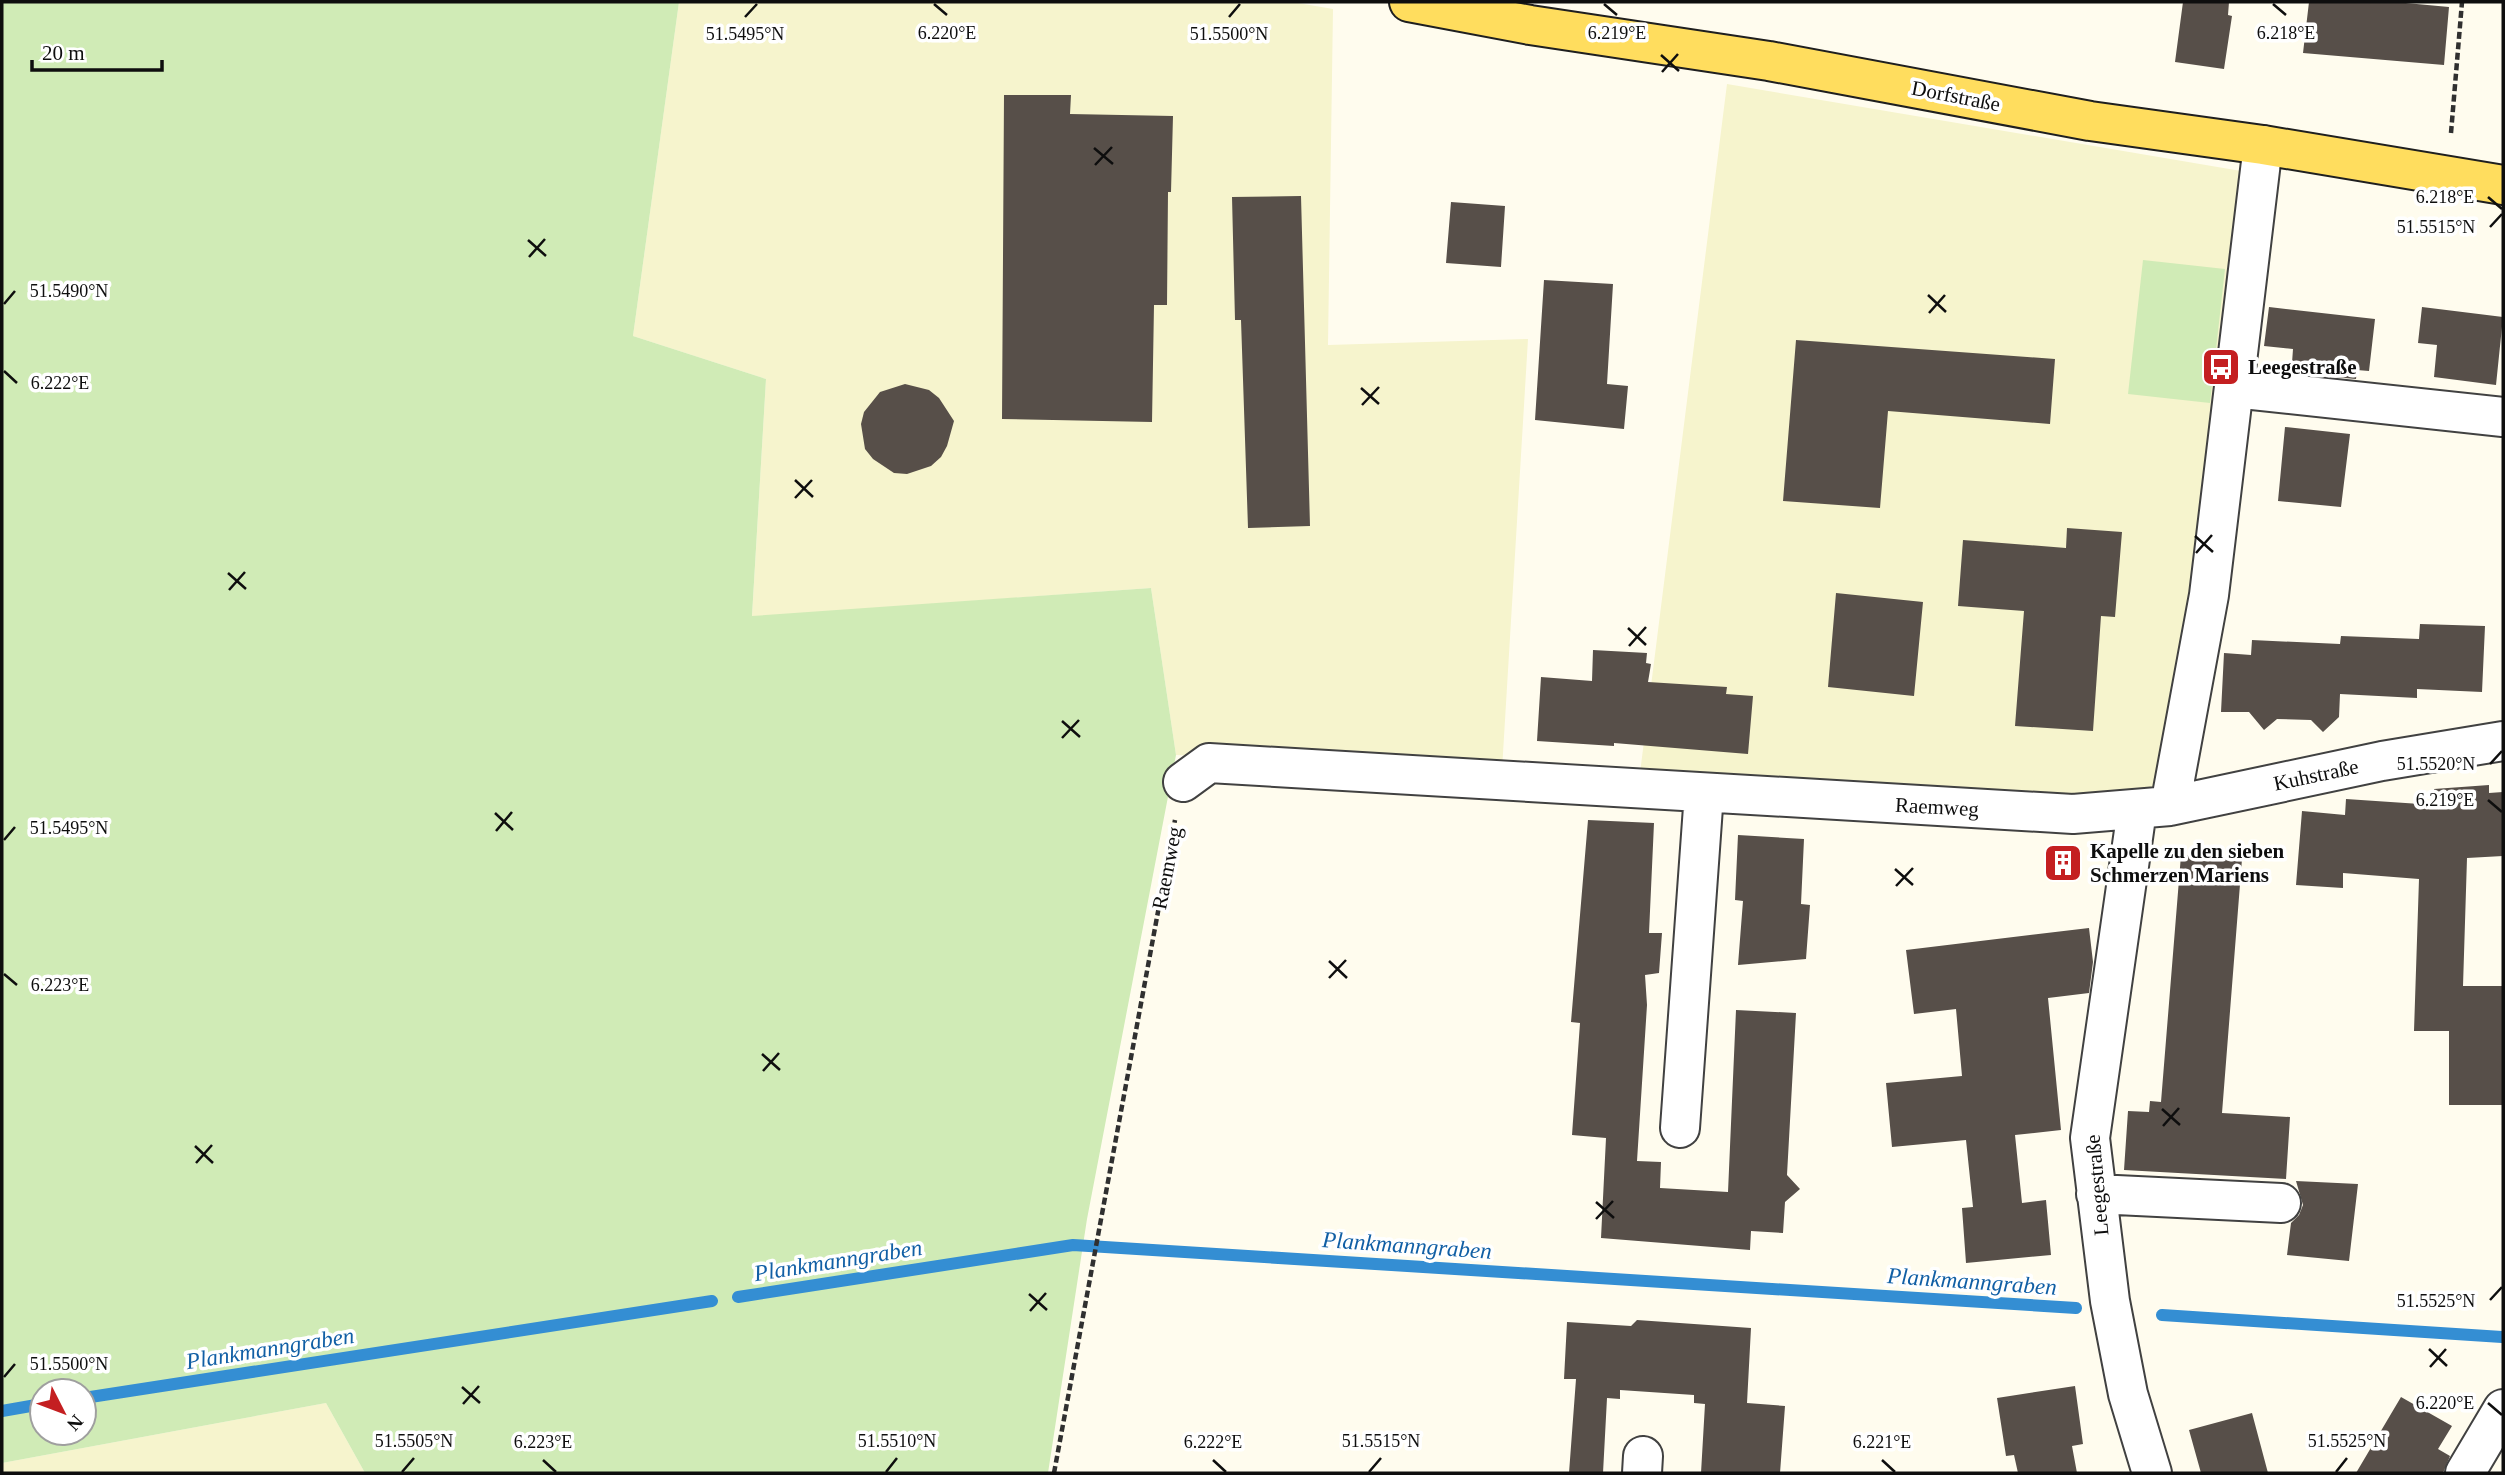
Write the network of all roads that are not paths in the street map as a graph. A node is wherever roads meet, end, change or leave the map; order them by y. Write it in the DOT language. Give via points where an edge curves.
graph roads {
  1 [pos="1409,2"];
  2 [pos="2263,145"];
  3 [pos="2503,185"];
  4 [pos="2234,388"];
  5 [pos="2503,417"];
  6 [pos="2503,741"];
  7 [pos="1183,782"];
  8 [pos="1704,793"];
  9 [pos="2154,808"];
  10 [pos="1680,1128"];
  11 [pos="2096,1194"];
  12 [pos="2281,1203"];
  13 [pos="2503,1409"];
  14 [pos="2152,1473"];
  15 [pos="2465,1473"];
  1 -- 2 [label="main road, Dorfstraße" via="1769,61 2090,121"];
  2 -- 3 [label="main road, Dorfstraße"];
  2 -- 4 [label="street, Leegestraße"];
  4 -- 5 [label="street"];
  4 -- 9 [label="street, Leegestraße" via="2209,595"];
  6 -- 9 [label="street, Kuhstraße"];
  7 -- 8 [label="street, Raemweg" via="1209,763"];
  8 -- 9 [label="street, Raemweg" via="2073,814"];
  8 -- 10 [label="street"];
  9 -- 11 [label="street, Leegestraße" via="2090,1138"];
  11 -- 12 [label="street"];
  11 -- 14 [label="street, Leegestraße" via="2126,1381"];
  13 -- 15 [label="street"];
}
